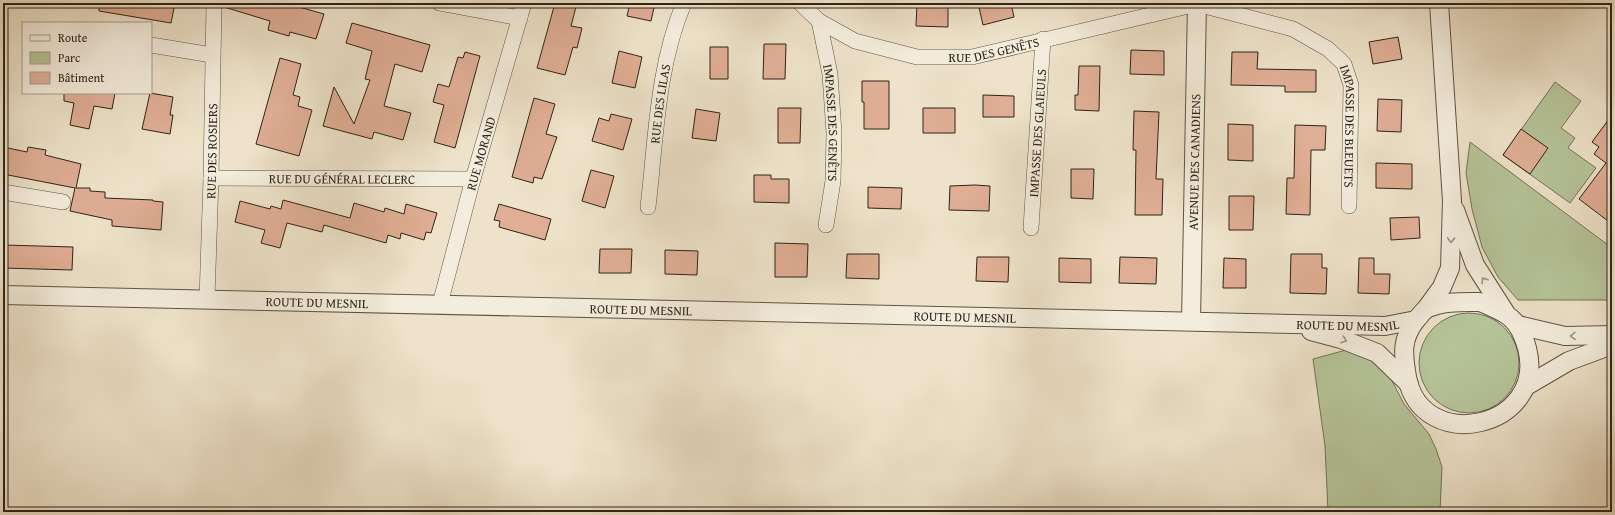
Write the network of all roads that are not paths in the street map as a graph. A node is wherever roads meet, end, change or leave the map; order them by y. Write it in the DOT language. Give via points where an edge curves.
graph roads {
  1 [pos="214,3"];
  2 [pos="439,3"];
  3 [pos="524,3"];
  4 [pos="684,3"];
  5 [pos="800,3"];
  6 [pos="1197,3"];
  7 [pos="1439,3"];
  8 [pos="1450,3"];
  9 [pos="520,18"];
  10 [pos="819,21"];
  11 [pos="1043,39"];
  12 [pos="1442,40"];
  13 [pos="152,45"];
  14 [pos="212,56"];
  15 [pos="211,178"];
  16 [pos="473,179"];
  17 [pos="3,192"];
  18 [pos="63,202"];
  19 [pos="1452,202"];
  20 [pos="1349,206"];
  21 [pos="648,207"];
  22 [pos="826,225"];
  23 [pos="1031,228"];
  24 [pos="3,295"];
  25 [pos="207,299"];
  26 [pos="440,304"];
  27 [pos="1505,312"];
  28 [pos="1421,314"];
  29 [pos="1191,321"];
  30 [pos="1279,323"];
  31 [pos="1518,325"];
  32 [pos="1612,335"];
  33 [pos="1612,345"];
  34 [pos="1409,384"];
  35 [pos="1528,385"];
  1 -- 14 [label="street, RUE DES ROSIERS"];
  2 -- 9 [label="street"];
  3 -- 9 [label="street, RUE MORAND"];
  4 -- 21 [label="street, RUE DES LILAS" via="673,28 662,78"];
  5 -- 10 [label="street, RUE DES GENÊTS"];
  6 -- 11 [label="street, RUE DES GENÊTS"];
  6 -- 20 [label="street, IMPASSE DES BLEUETS" via="1293,29 1328,49 1344,64 1350,85"];
  6 -- 29 [label="street, AVENUE DES CANADIENS"];
  7 -- 12 [label="street"];
  8 -- 12 [label="street" via="1451,22"];
  9 -- 16 [label="street, RUE MORAND"];
  10 -- 11 [label="street, RUE DES GENÊTS" via="855,41 917,57 972,57"];
  10 -- 22 [label="street, IMPASSE DES GENÊTS" via="830,74 834,133 833,181"];
  11 -- 23 [label="street, IMPASSE DES GLAIEULS"];
  12 -- 19 [label="street"];
  13 -- 14 [label="street"];
  14 -- 15 [label="street, RUE DES ROSIERS"];
  15 -- 16 [label="street, RUE DU GÉNÉRAL LECLERC"];
  15 -- 25 [label="street, RUE DES ROSIERS"];
  16 -- 26 [label="street, RUE MORAND"];
  17 -- 18 [label="street"];
  27 -- 19 [label="street, one-way" via="1474,265"];
  19 -- 28 [label="street, one-way" via="1450,268 1442,287"];
  24 -- 25 [label="street, ROUTE DU MESNIL"];
  25 -- 26 [label="street, ROUTE DU MESNIL"];
  26 -- 29 [label="street, ROUTE DU MESNIL"];
  27 -- 28 [label="street" via="1480,302 1448,303"];
  27 -- 31 [label="street"];
  28 -- 30 [label="street, ROUTE DU MESNIL" via="1385,326"];
  28 -- 34 [label="street" via="1406,333 1403,355"];
  29 -- 30 [label="street, ROUTE DU MESNIL"];
  30 -- 34 [label="street, ROUTE DU MESNIL, one-way" via="1341,339 1377,353"];
  32 -- 31 [label="street, one-way" via="1565,336"];
  31 -- 35 [label="street" via="1530,359"];
  33 -- 35 [label="street" via="1569,361"];
  34 -- 35 [label="street" via="1418,402 1438,420 1471,425 1492,420 1512,407"];
}
